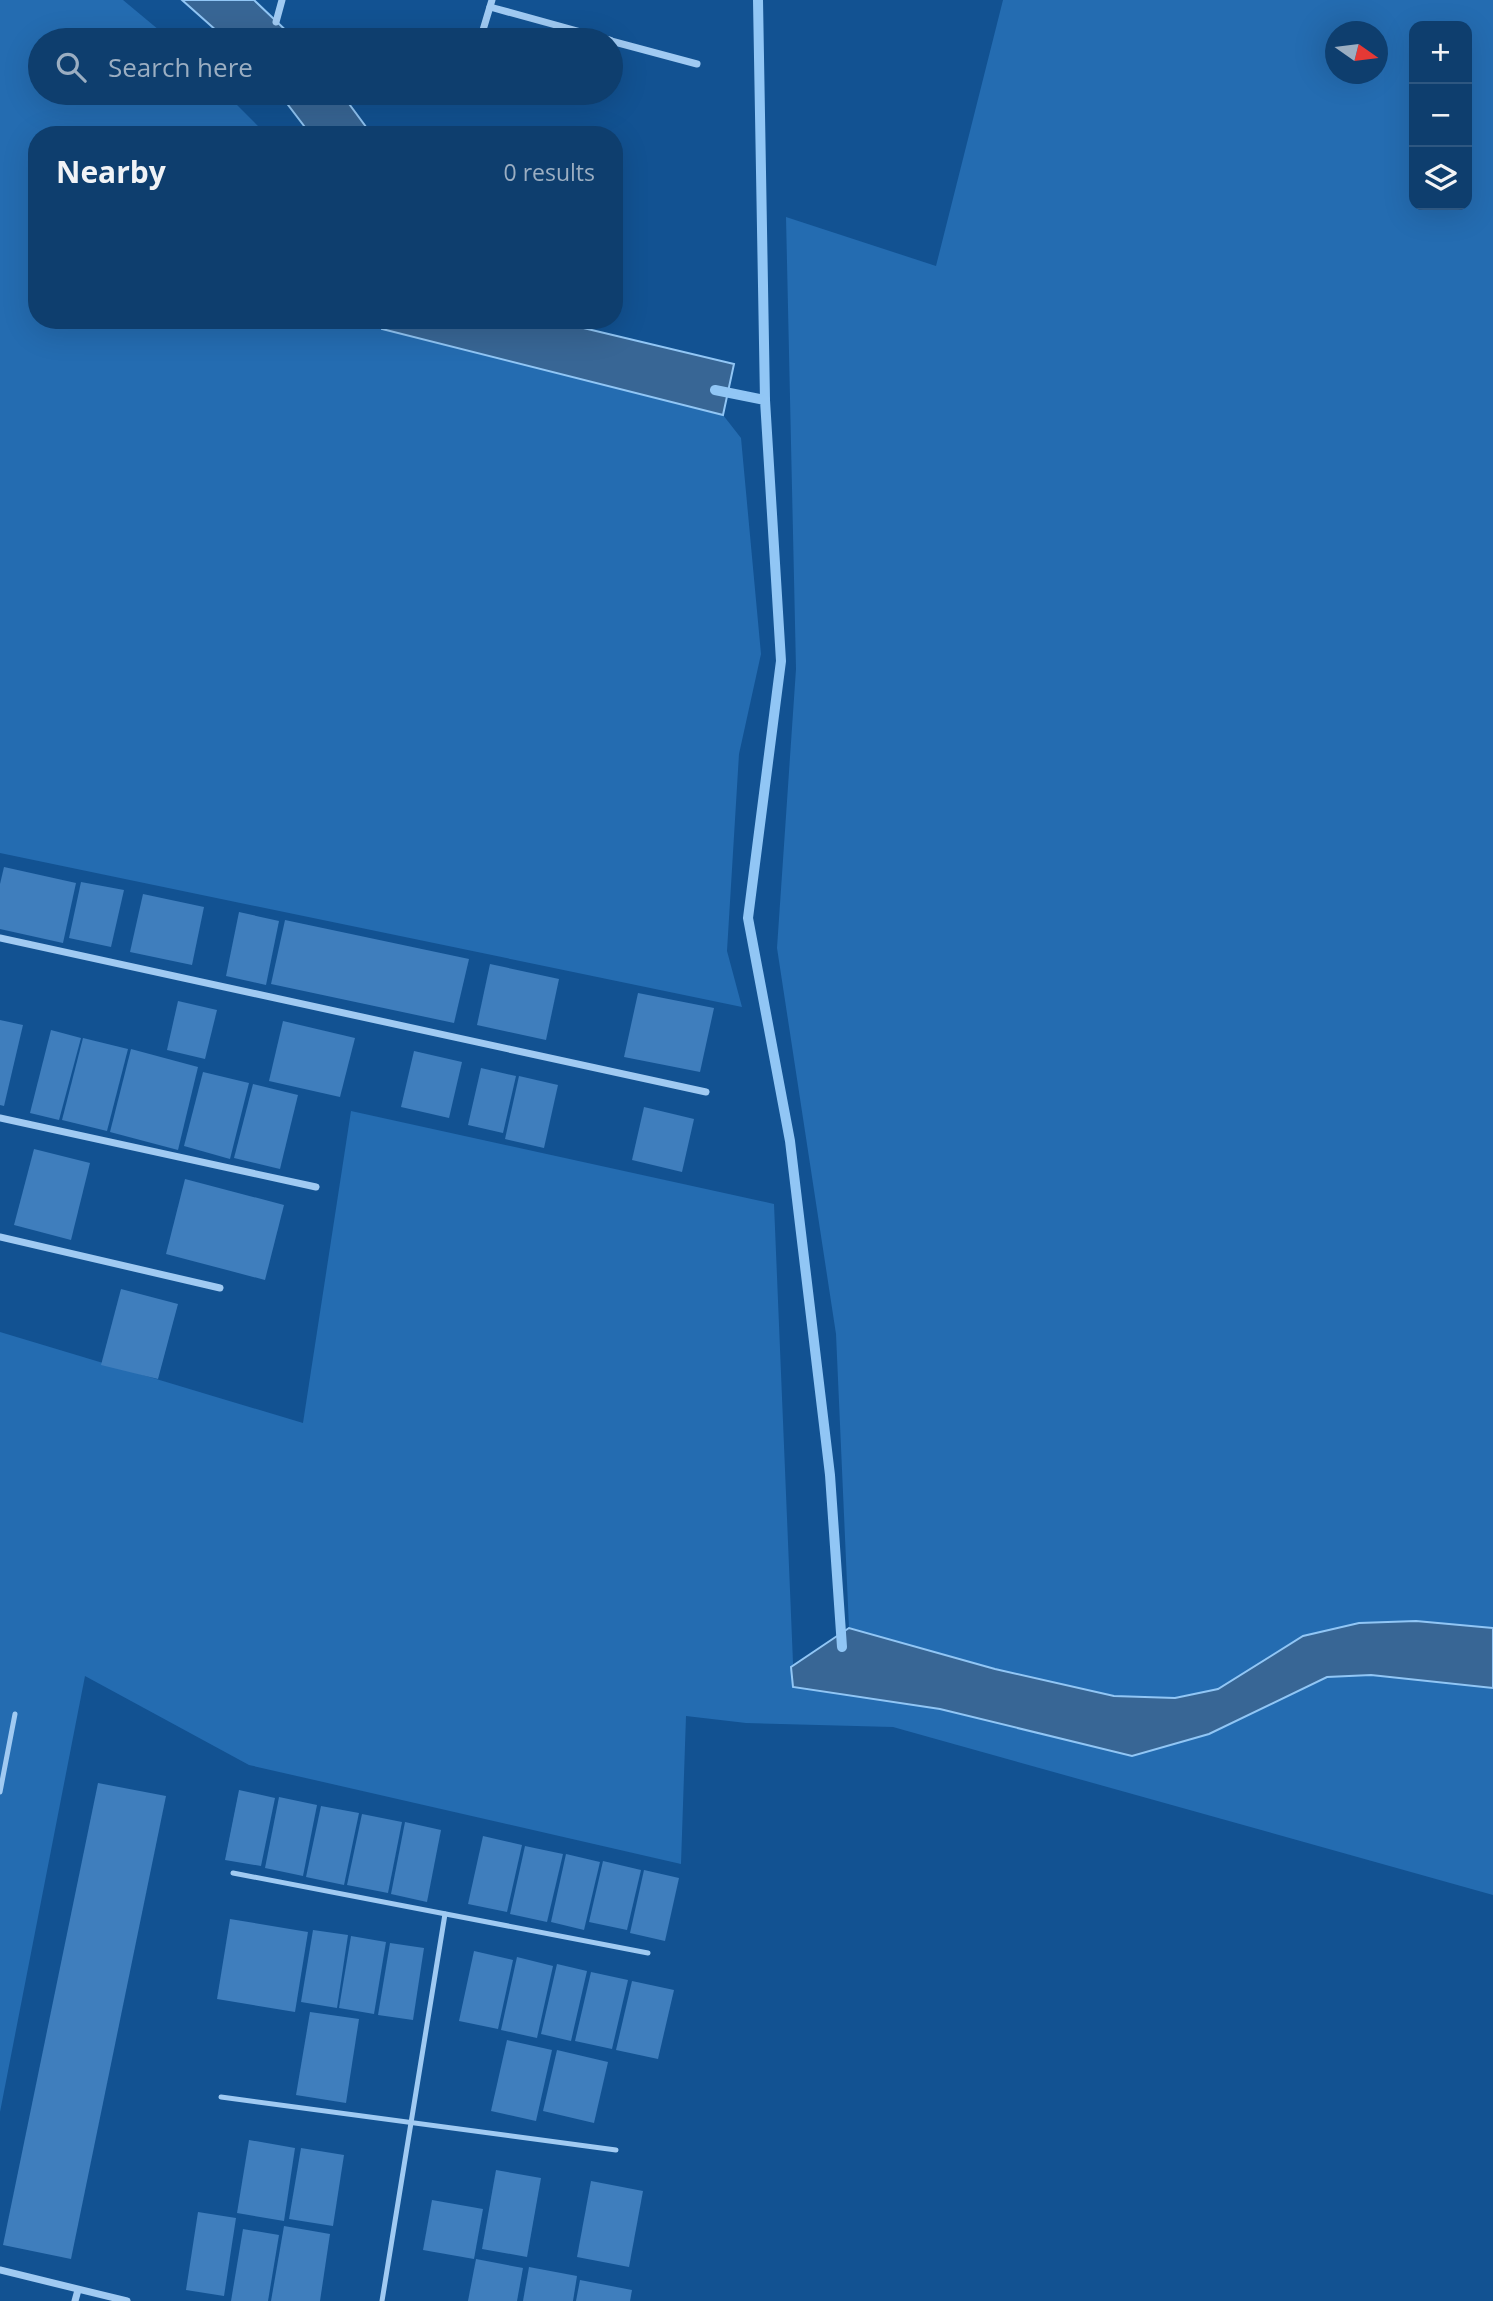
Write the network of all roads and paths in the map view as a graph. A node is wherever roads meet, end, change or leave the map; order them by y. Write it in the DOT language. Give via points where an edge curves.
graph roads {
  1 [pos="282,0"];
  2 [pos="491,4"];
  3 [pos="276,22"];
  4 [pos="484,28"];
  5 [pos="570,28"];
  6 [pos="623,44"];
  7 [pos="697,64"];
  8 [pos="0,938"];
  9 [pos="706,1092"];
  10 [pos="0,1118"];
  11 [pos="316,1187"];
  12 [pos="0,1237"];
  13 [pos="220,1288"];
  14 [pos="15,1714"];
  15 [pos="0,1792"];
  16 [pos="233,1873"];
  17 [pos="446,1914"];
  18 [pos="648,1953"];
  19 [pos="221,2097"];
  20 [pos="411,2122"];
  21 [pos="616,2150"];
  22 [pos="0,2270"];
  23 [pos="78,2290"];
  24 [pos="75,2301"];
  25 [pos="127,2301"];
  26 [pos="382,2301"];
  1 -- 3 [label="street"];
  2 -- 4 [label="street"];
  2 -- 5 [label="street"];
  6 -- 7 [label="street"];
  8 -- 9 [label="street"];
  10 -- 11 [label="street"];
  12 -- 13 [label="street"];
  14 -- 15 [label="lane"];
  16 -- 17 [label="lane"];
  17 -- 18 [label="lane"];
  17 -- 20 [label="lane"];
  19 -- 20 [label="lane"];
  20 -- 21 [label="lane"];
  20 -- 26 [label="lane"];
  22 -- 23 [label="street"];
  23 -- 24 [label="street"];
  23 -- 25 [label="street"];
}
